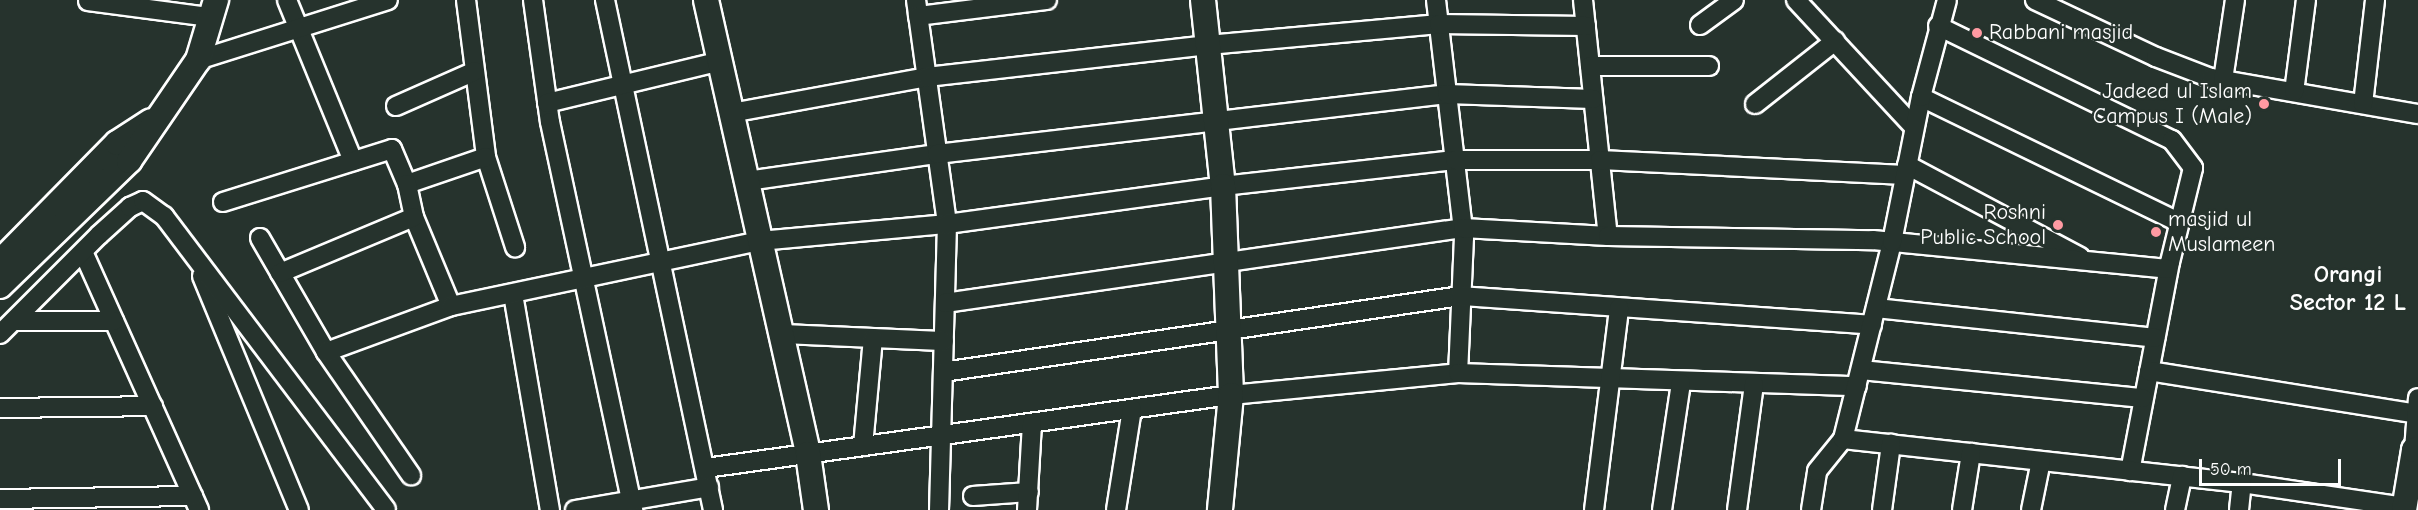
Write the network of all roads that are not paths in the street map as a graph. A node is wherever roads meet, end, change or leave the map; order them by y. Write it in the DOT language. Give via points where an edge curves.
graph roads {
  1 [pos="287,0"];
  2 [pos="388,0"];
  3 [pos="466,0"];
  4 [pos="533,0"];
  5 [pos="605,0"];
  6 [pos="706,0"];
  7 [pos="1047,0"];
  8 [pos="1203,0"];
  9 [pos="1437,0"];
  10 [pos="1583,0"];
  11 [pos="1734,0"];
  12 [pos="1796,0"];
  13 [pos="1947,0"];
  14 [pos="2035,0"];
  15 [pos="2235,0"];
  16 [pos="2306,0"];
  17 [pos="2375,0"];
  18 [pos="88,1"];
  19 [pos="213,8"];
  20 [pos="917,8"];
  21 [pos="1439,24"];
  22 [pos="1700,25"];
  23 [pos="1586,26"];
  24 [pos="1938,26"];
  25 [pos="299,29"];
  26 [pos="1834,41"];
  27 [pos="1208,45"];
  28 [pos="198,60"];
  29 [pos="720,61"];
  30 [pos="1590,66"];
  31 [pos="1709,66"];
  32 [pos="475,71"];
  33 [pos="927,77"];
  34 [pos="2223,80"];
  35 [pos="624,85"];
  36 [pos="2294,92"];
  37 [pos="1447,94"];
  38 [pos="1921,97"];
  39 [pos="1593,99"];
  40 [pos="547,103"];
  41 [pos="1755,104"];
  42 [pos="2363,104"];
  43 [pos="396,106"];
  44 [pos="731,113"];
  45 [pos="160,114"];
  46 [pos="2418,114"];
  47 [pos="1216,123"];
  48 [pos="1914,127"];
  49 [pos="938,154"];
  50 [pos="486,157"];
  51 [pos="1455,160"];
  52 [pos="1600,160"];
  53 [pos="353,161"];
  54 [pos="1906,170"];
  55 [pos="747,181"];
  56 [pos="407,184"];
  57 [pos="1222,186"];
  58 [pos="223,202"];
  59 [pos="414,216"];
  60 [pos="2179,222"];
  61 [pos="947,224"];
  62 [pos="1463,228"];
  63 [pos="1608,236"];
  64 [pos="260,238"];
  65 [pos="760,241"];
  66 [pos="1892,242"];
  67 [pos="515,247"];
  68 [pos="191,252"];
  69 [pos="84,254"];
  70 [pos="1226,260"];
  71 [pos="2087,261"];
  72 [pos="0,262"];
  73 [pos="662,262"];
  74 [pos="2168,269"];
  75 [pos="280,273"];
  76 [pos="584,279"];
  77 [pos="0,286"];
  78 [pos="513,294"];
  79 [pos="1461,296"];
  80 [pos="945,303"];
  81 [pos="451,306"];
  82 [pos="1619,308"];
  83 [pos="1874,317"];
  84 [pos="15,321"];
  85 [pos="114,321"];
  86 [pos="1228,330"];
  87 [pos="0,334"];
  88 [pos="781,334"];
  89 [pos="873,338"];
  90 [pos="2155,338"];
  91 [pos="944,341"];
  92 [pos="326,352"];
  93 [pos="2149,371"];
  94 [pos="943,372"];
  95 [pos="1458,373"];
  96 [pos="1859,378"];
  97 [pos="1611,380"];
  98 [pos="1681,383"];
  99 [pos="1754,384"];
  100 [pos="1232,395"];
  101 [pos="2143,398"];
  102 [pos="153,406"];
  103 [pos="2417,406"];
  104 [pos="0,408"];
  105 [pos="1132,409"];
  106 [pos="1032,423"];
  107 [pos="941,435"];
  108 [pos="1843,439"];
  109 [pos="1891,444"];
  110 [pos="863,446"];
  111 [pos="2416,450"];
  112 [pos="1971,453"];
  113 [pos="808,454"];
  114 [pos="2041,461"];
  115 [pos="706,468"];
  116 [pos="2130,471"];
  117 [pos="411,475"];
  118 [pos="2182,476"];
  119 [pos="2242,483"];
  120 [pos="710,488"];
  121 [pos="973,496"];
  122 [pos="0,499"];
  123 [pos="1028,501"];
  124 [pos="2299,502"];
  125 [pos="196,503"];
  126 [pos="633,506"];
  127 [pos="2404,508"];
  128 [pos="299,510"];
  129 [pos="386,510"];
  130 [pos="550,510"];
  131 [pos="575,510"];
  132 [pos="713,510"];
  133 [pos="816,510"];
  134 [pos="939,510"];
  135 [pos="1116,510"];
  136 [pos="1220,510"];
  137 [pos="1594,510"];
  138 [pos="1662,510"];
  139 [pos="1737,510"];
  140 [pos="1811,510"];
  141 [pos="1882,510"];
  142 [pos="1962,510"];
  143 [pos="2031,510"];
  144 [pos="2175,510"];
  145 [pos="2239,510"];
  1 -- 25 [label="street"];
  2 -- 25 [label="street"];
  3 -- 32 [label="street"];
  4 -- 40 [label="street"];
  5 -- 35 [label="street"];
  6 -- 29 [label="street"];
  7 -- 20 [label="street"];
  8 -- 27 [label="street"];
  9 -- 21 [label="street"];
  10 -- 23 [label="street"];
  11 -- 22 [label="street"];
  12 -- 26 [label="street"];
  13 -- 24 [label="street"];
  14 -- 34 [label="street" via="2156,57"];
  15 -- 34 [label="street"];
  16 -- 36 [label="street"];
  17 -- 42 [label="street"];
  18 -- 19 [label="street"];
  19 -- 28 [label="street"];
  20 -- 33 [label="street"];
  21 -- 23 [label="street"];
  21 -- 27 [label="street"];
  21 -- 37 [label="street"];
  23 -- 30 [label="street"];
  24 -- 38 [label="street"];
  24 -- 60 [label="street" via="2172,140 2193,168"];
  25 -- 28 [label="street"];
  25 -- 53 [label="street"];
  26 -- 41 [label="street"];
  26 -- 48 [label="street"];
  27 -- 33 [label="street"];
  27 -- 47 [label="street"];
  28 -- 45 [label="street"];
  29 -- 35 [label="street"];
  29 -- 44 [label="street"];
  30 -- 31 [label="street"];
  30 -- 39 [label="street"];
  32 -- 43 [label="street"];
  32 -- 50 [label="street"];
  33 -- 44 [label="street"];
  33 -- 49 [label="street"];
  34 -- 36 [label="street"];
  35 -- 40 [label="street"];
  35 -- 73 [label="street"];
  36 -- 42 [label="street"];
  37 -- 39 [label="street"];
  37 -- 47 [label="street"];
  37 -- 51 [label="street"];
  38 -- 48 [label="street"];
  38 -- 60 [label="street"];
  39 -- 52 [label="street"];
  40 -- 76 [label="street"];
  42 -- 46 [label="street"];
  44 -- 55 [label="street"];
  45 -- 72 [label="street" via="117,143"];
  45 -- 77 [label="street" via="129,161"];
  47 -- 49 [label="street"];
  47 -- 57 [label="street"];
  48 -- 54 [label="street"];
  49 -- 55 [label="street"];
  49 -- 61 [label="street"];
  50 -- 56 [label="street"];
  50 -- 67 [label="street"];
  51 -- 52 [label="street"];
  51 -- 57 [label="street"];
  51 -- 62 [label="street"];
  52 -- 54 [label="street"];
  52 -- 63 [label="street"];
  53 -- 56 [label="street" via="392,149"];
  53 -- 58 [label="street"];
  54 -- 66 [label="street"];
  54 -- 71 [label="street"];
  55 -- 65 [label="street"];
  56 -- 59 [label="street"];
  57 -- 61 [label="street"];
  57 -- 70 [label="street"];
  59 -- 75 [label="street"];
  59 -- 81 [label="street"];
  60 -- 74 [label="street"];
  61 -- 65 [label="street"];
  61 -- 80 [label="street"];
  62 -- 63 [label="street"];
  62 -- 70 [label="street"];
  62 -- 79 [label="street"];
  63 -- 66 [label="street"];
  64 -- 75 [label="street"];
  65 -- 73 [label="street"];
  65 -- 88 [label="street"];
  66 -- 71 [label="street"];
  66 -- 83 [label="street"];
  68 -- 69 [label="street" via="164,216 143,201 130,207"];
  68 -- 128 [label="street"];
  68 -- 129 [label="street"];
  69 -- 84 [label="street"];
  69 -- 85 [label="street"];
  70 -- 80 [label="street"];
  70 -- 86 [label="street"];
  71 -- 74 [label="street"];
  73 -- 76 [label="street"];
  73 -- 115 [label="street"];
  74 -- 90 [label="street"];
  75 -- 92 [label="street"];
  76 -- 78 [label="street"];
  76 -- 126 [label="street"];
  78 -- 81 [label="street"];
  78 -- 130 [label="street"];
  79 -- 82 [label="street"];
  79 -- 86 [label="street"];
  79 -- 95 [label="street"];
  80 -- 91 [label="street"];
  81 -- 92 [label="street"];
  82 -- 83 [label="street"];
  82 -- 97 [label="street"];
  83 -- 90 [label="street"];
  83 -- 96 [label="street"];
  84 -- 85 [label="street"];
  84 -- 87 [label="street"];
  85 -- 102 [label="street"];
  86 -- 94 [label="street"];
  86 -- 100 [label="street"];
  88 -- 89 [label="street"];
  88 -- 113 [label="street"];
  89 -- 91 [label="street"];
  89 -- 110 [label="street"];
  90 -- 93 [label="street"];
  91 -- 94 [label="street"];
  92 -- 117 [label="street"];
  93 -- 101 [label="street"];
  93 -- 103 [label="street"];
  94 -- 107 [label="street"];
  95 -- 97 [label="street"];
  95 -- 100 [label="street"];
  96 -- 99 [label="street"];
  96 -- 101 [label="street"];
  96 -- 108 [label="street"];
  97 -- 98 [label="street"];
  97 -- 137 [label="street"];
  98 -- 99 [label="street"];
  98 -- 138 [label="street"];
  99 -- 139 [label="street"];
  100 -- 105 [label="street"];
  100 -- 136 [label="street"];
  101 -- 116 [label="street"];
  102 -- 104 [label="street"];
  102 -- 125 [label="street"];
  103 -- 111 [label="street"];
  105 -- 106 [label="street"];
  105 -- 135 [label="street"];
  106 -- 107 [label="street"];
  106 -- 123 [label="street"];
  107 -- 110 [label="street"];
  107 -- 134 [label="street"];
  108 -- 109 [label="street"];
  108 -- 140 [label="street" via="1817,471"];
  109 -- 112 [label="street"];
  109 -- 141 [label="street"];
  110 -- 113 [label="street"];
  111 -- 127 [label="street"];
  112 -- 114 [label="street"];
  112 -- 142 [label="street"];
  113 -- 115 [label="street"];
  113 -- 133 [label="street"];
  114 -- 116 [label="street"];
  114 -- 143 [label="street"];
  115 -- 120 [label="street"];
  116 -- 118 [label="street"];
  118 -- 119 [label="street"];
  118 -- 144 [label="street"];
  119 -- 124 [label="street"];
  119 -- 145 [label="street"];
  120 -- 126 [label="street"];
  120 -- 132 [label="street"];
  121 -- 123 [label="street"];
  122 -- 125 [label="street"];
  124 -- 127 [label="street"];
  126 -- 131 [label="street"];
}
